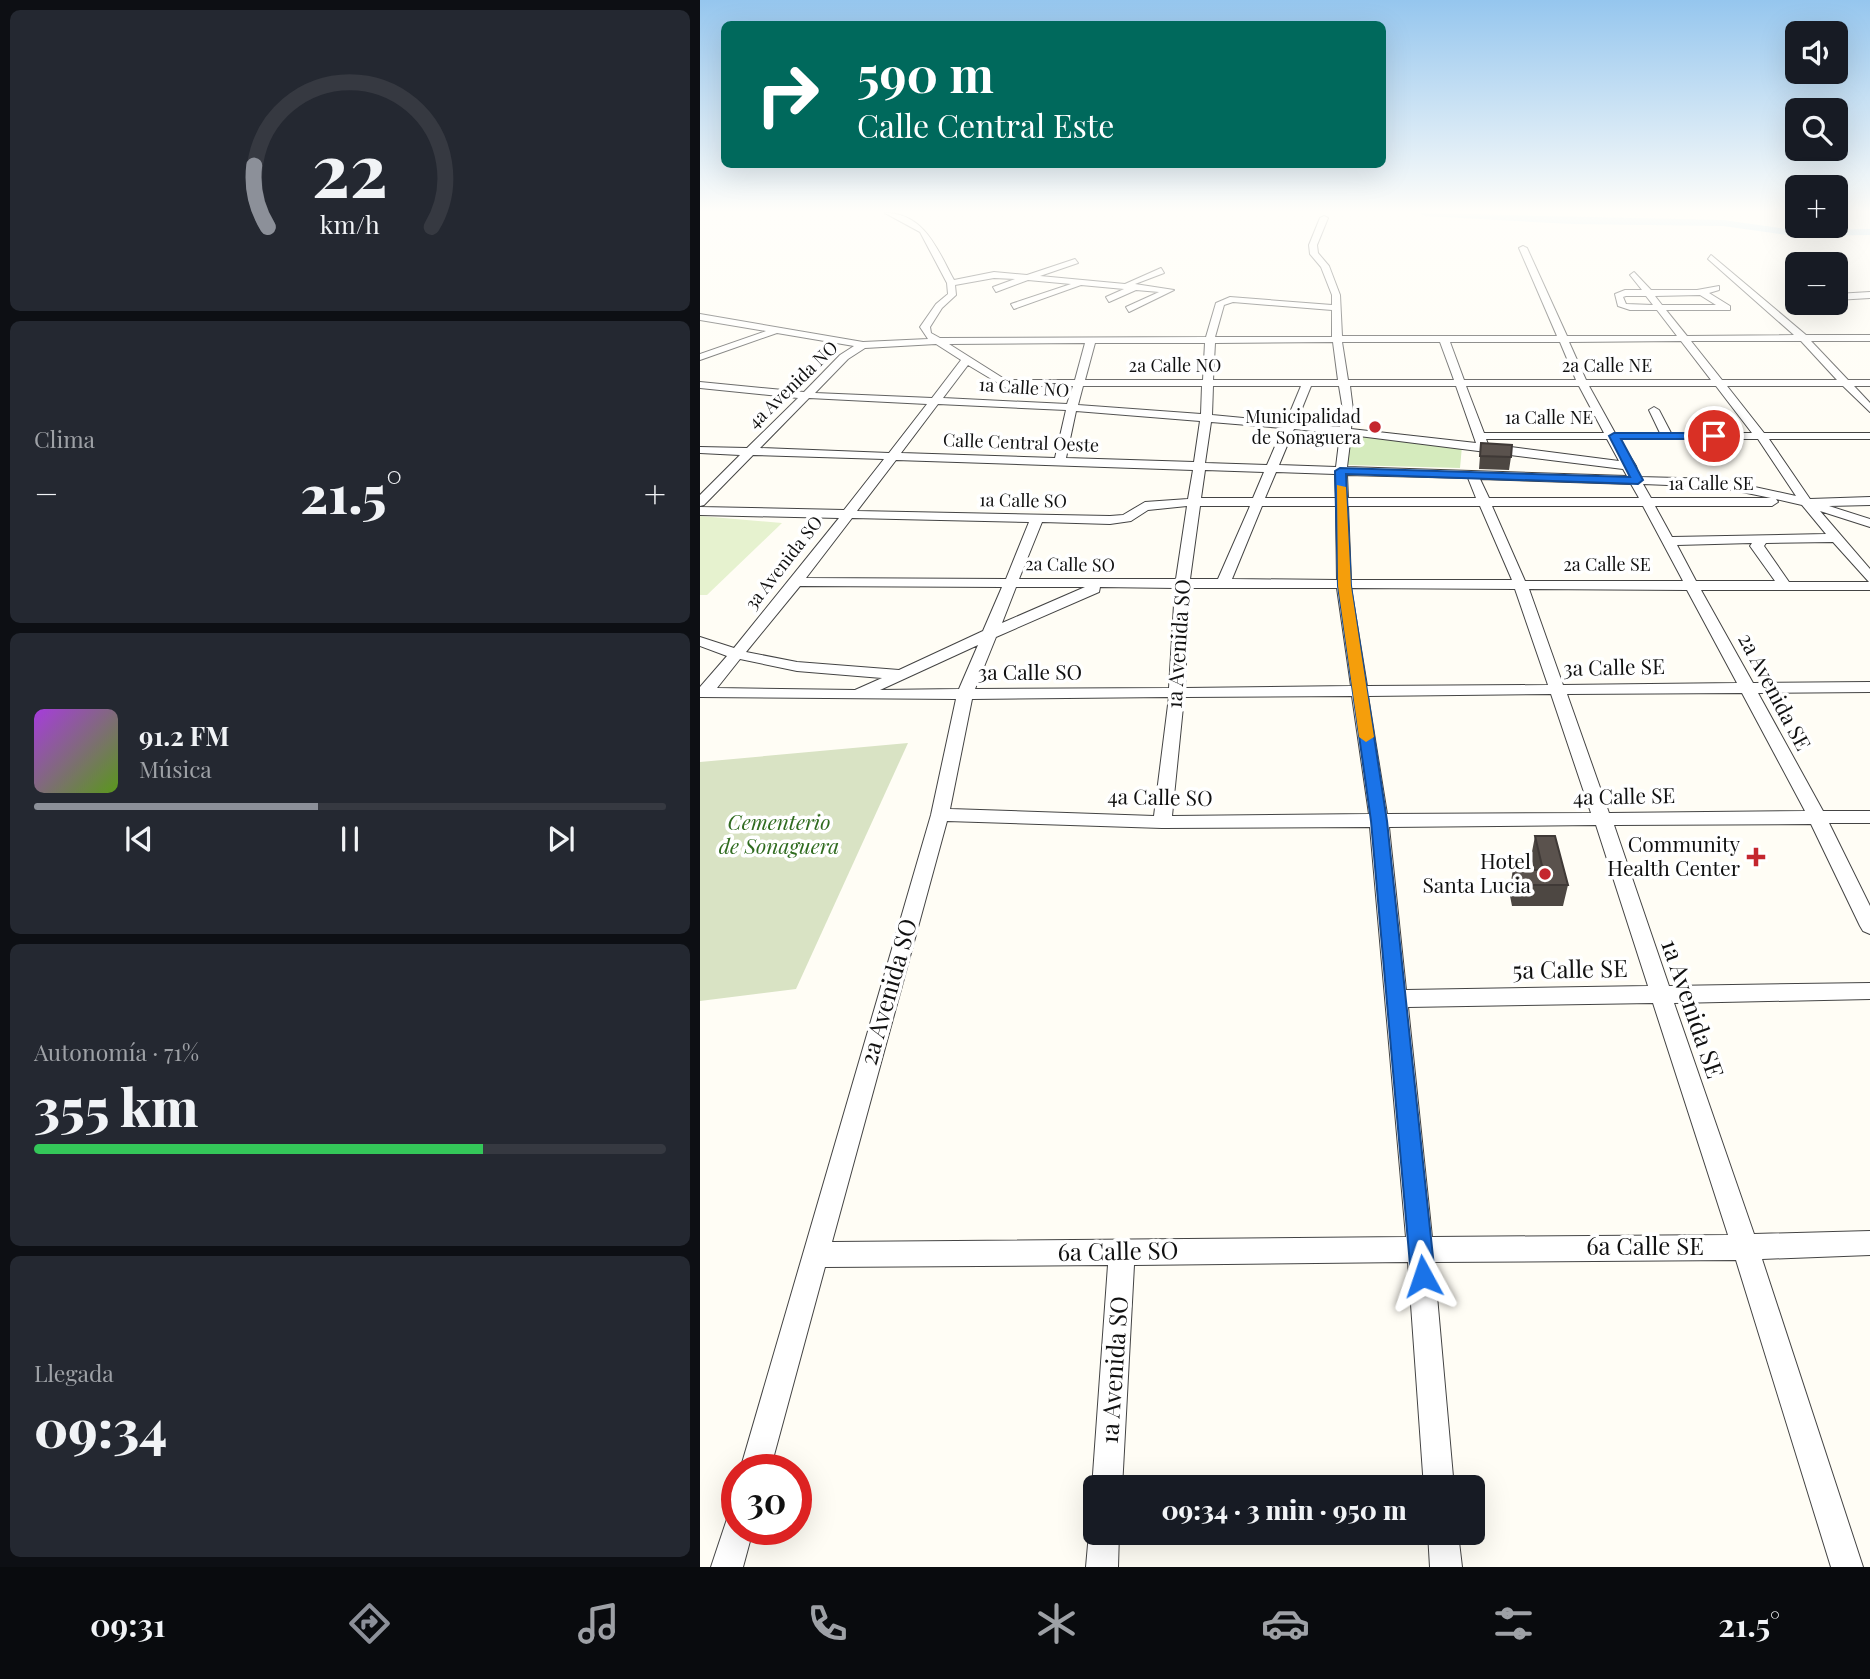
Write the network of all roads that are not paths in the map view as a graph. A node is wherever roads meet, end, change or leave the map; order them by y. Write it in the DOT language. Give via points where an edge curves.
graph roads {
  1 [pos="951,286"];
  2 [pos="1005,286"];
  3 [pos="1071,286"];
  4 [pos="1139,286"];
  5 [pos="1333,286"];
  6 [pos="1540,286"];
  7 [pos="1643,286"];
  8 [pos="1744,286"];
  9 [pos="1848,287"];
  10 [pos="1716,288"];
  11 [pos="996,289"];
  12 [pos="1702,292"];
  13 [pos="1648,293"];
  14 [pos="1870,295"];
  15 [pos="1848,297"];
  16 [pos="1859,297"];
  17 [pos="1109,299"];
  18 [pos="1870,305"];
  19 [pos="1014,306"];
  20 [pos="1336,308"];
  21 [pos="1660,308"];
  22 [pos="1129,309"];
  23 [pos="700,317"];
  24 [pos="775,331"];
  25 [pos="1562,338"];
  26 [pos="1684,338"];
  27 [pos="1803,338"];
  28 [pos="1870,338"];
  29 [pos="1210,339"];
  30 [pos="1338,339"];
  31 [pos="1444,339"];
  32 [pos="1091,340"];
  33 [pos="935,341"];
  34 [pos="863,345"];
  35 [pos="700,357"];
  36 [pos="967,359"];
  37 [pos="1005,383"];
  38 [pos="1081,383"];
  39 [pos="1844,383"];
  40 [pos="1870,383"];
  41 [pos="1208,384"];
  42 [pos="1307,384"];
  43 [pos="1458,384"];
  44 [pos="1583,384"];
  45 [pos="1721,384"];
  46 [pos="700,385"];
  47 [pos="1345,385"];
  48 [pos="808,395"];
  49 [pos="933,400"];
  50 [pos="1035,405"];
  51 [pos="1073,409"];
  52 [pos="1654,410"];
  53 [pos="1870,410"];
  54 [pos="1206,418"];
  55 [pos="1290,426"];
  56 [pos="1345,432"];
  57 [pos="1614,436"];
  58 [pos="1667,436"];
  59 [pos="1761,436"];
  60 [pos="1870,436"];
  61 [pos="1482,441"];
  62 [pos="700,450"];
  63 [pos="750,452"];
  64 [pos="890,457"];
  65 [pos="1060,462"];
  66 [pos="1200,467"];
  67 [pos="1270,469"];
  68 [pos="1340,471"];
  69 [pos="1634,473"];
  70 [pos="1472,474"];
  71 [pos="1870,501"];
  72 [pos="700,502"];
  73 [pos="1194,502"];
  74 [pos="1260,502"];
  75 [pos="1341,502"];
  76 [pos="1486,502"];
  77 [pos="1649,502"];
  78 [pos="1806,502"];
  79 [pos="700,511"];
  80 [pos="846,514"];
  81 [pos="1037,519"];
  82 [pos="1870,523"];
  83 [pos="1835,538"];
  84 [pos="1762,540"];
  85 [pos="1670,541"];
  86 [pos="1870,578"];
  87 [pos="796,582"];
  88 [pos="1010,583"];
  89 [pos="1520,584"];
  90 [pos="1108,585"];
  91 [pos="1223,585"];
  92 [pos="1694,585"];
  93 [pos="1182,586"];
  94 [pos="1345,586"];
  95 [pos="1785,586"];
  96 [pos="1870,586"];
  97 [pos="986,637"];
  98 [pos="700,641"];
  99 [pos="736,655"];
  100 [pos="901,674"];
  101 [pos="1748,686"];
  102 [pos="1870,687"];
  103 [pos="1558,690"];
  104 [pos="703,691"];
  105 [pos="1360,691"];
  106 [pos="1177,693"];
  107 [pos="965,694"];
  108 [pos="857,695"];
  109 [pos="940,815"];
  110 [pos="1817,817"];
  111 [pos="1870,817"];
  112 [pos="1603,820"];
  113 [pos="1379,821"];
  114 [pos="1162,822"];
  115 [pos="1870,926"];
  116 [pos="1870,991"];
  117 [pos="1659,995"];
  118 [pos="1396,999"];
  119 [pos="1870,1243"];
  120 [pos="1745,1247"];
  121 [pos="1420,1249"];
  122 [pos="1122,1252"];
  123 [pos="815,1255"];
  124 [pos="759,1454"];
  125 [pos="1108,1475"];
  126 [pos="1438,1475"];
  127 [pos="734,1545"];
  128 [pos="1103,1545"];
  129 [pos="1444,1545"];
  130 [pos="727,1567"];
  131 [pos="1102,1567"];
  132 [pos="1446,1567"];
  133 [pos="1847,1567"];
  1 -- 33 [label="street" via="952,295 925,327"];
  2 -- 11 [label="street"];
  3 -- 19 [label="street"];
  4 -- 17 [label="street"];
  4 -- 22 [label="street" via="1170,290"];
  5 -- 20 [label="street"];
  6 -- 25 [label="street, 2a Avenida SE"];
  7 -- 13 [label="street"];
  8 -- 27 [label="street"];
  9 -- 16 [label="street"];
  10 -- 12 [label="street"];
  12 -- 13 [label="street"];
  12 -- 21 [label="street" via="1727,308"];
  13 -- 21 [label="street"];
  13 -- 21 [label="street" via="1618,296 1624,306"];
  14 -- 16 [label="street"];
  15 -- 16 [label="street"];
  16 -- 18 [label="street"];
  20 -- 29 [label="street, 1a Avenida SO" via="1224,300"];
  20 -- 30 [label="street"];
  21 -- 26 [label="street"];
  23 -- 24 [label="street"];
  24 -- 34 [label="street"];
  24 -- 35 [label="street"];
  25 -- 26 [label="street"];
  25 -- 31 [label="street"];
  25 -- 44 [label="street, 2a Avenida SE"];
  26 -- 27 [label="street"];
  26 -- 45 [label="street"];
  27 -- 28 [label="street"];
  27 -- 39 [label="street"];
  29 -- 30 [label="street"];
  29 -- 32 [label="street"];
  29 -- 41 [label="street, 1a Avenida SO"];
  30 -- 31 [label="street"];
  30 -- 47 [label="street"];
  31 -- 43 [label="street"];
  32 -- 33 [label="street"];
  32 -- 38 [label="street"];
  33 -- 34 [label="street"];
  33 -- 36 [label="street"];
  34 -- 48 [label="street, 4a Avenida NO" via="844,357"];
  36 -- 37 [label="street"];
  36 -- 49 [label="street, 3a Avenida SO"];
  37 -- 38 [label="street, 2a Calle NO"];
  37 -- 50 [label="street"];
  38 -- 41 [label="street, 2a Calle NO"];
  38 -- 51 [label="street"];
  39 -- 40 [label="street, 2a Calle NE"];
  39 -- 45 [label="street, 2a Calle NE"];
  39 -- 53 [label="street"];
  41 -- 42 [label="street, 2a Calle NO"];
  41 -- 54 [label="street, 1a Avenida SO"];
  42 -- 47 [label="street, 2a Calle NO"];
  42 -- 55 [label="street"];
  43 -- 44 [label="street, 2a Calle NE"];
  43 -- 47 [label="street, 2a Calle NE"];
  43 -- 61 [label="street"];
  44 -- 45 [label="street, 2a Calle NE"];
  44 -- 57 [label="street, 2a Avenida SE"];
  45 -- 59 [label="street"];
  46 -- 48 [label="street, 1a Calle NO"];
  47 -- 56 [label="street"];
  48 -- 49 [label="street, 1a Calle NO"];
  48 -- 63 [label="street, 4a Avenida NO"];
  49 -- 50 [label="street, 1a Calle NO"];
  49 -- 64 [label="street, 3a Avenida SO"];
  50 -- 51 [label="street, 1a Calle NO"];
  51 -- 54 [label="street, 1a Calle NO"];
  51 -- 65 [label="street"];
  52 -- 58 [label="street"];
  54 -- 55 [label="street, 1a Calle NO"];
  54 -- 66 [label="street, 1a Avenida SO"];
  55 -- 56 [label="street, 1a Calle NO"];
  55 -- 67 [label="street"];
  56 -- 61 [label="street, 1a Calle NE"];
  56 -- 68 [label="street"];
  57 -- 58 [label="street, 1a Calle NE"];
  57 -- 61 [label="street, 1a Calle NE"];
  57 -- 69 [label="street, 2a Avenida SE"];
  58 -- 59 [label="street, 1a Calle NE"];
  59 -- 60 [label="street, 1a Calle NE"];
  59 -- 78 [label="street"];
  61 -- 69 [label="street, 1a Calle NE"];
  62 -- 63 [label="street, Calle Central Oeste"];
  63 -- 64 [label="street, Calle Central Oeste"];
  63 -- 72 [label="street, 4a Avenida NO"];
  64 -- 65 [label="street, Calle Central Oeste"];
  64 -- 80 [label="street, 3a Avenida SO"];
  65 -- 66 [label="street, Calle Central Oeste"];
  66 -- 67 [label="street, Calle Central Oeste"];
  66 -- 73 [label="street, 1a Avenida SO"];
  67 -- 68 [label="street, Calle Central Oeste"];
  67 -- 74 [label="street"];
  68 -- 70 [label="street, Calle Central Oeste"];
  68 -- 75 [label="street"];
  69 -- 70 [label="street, Calle Central Oeste"];
  69 -- 77 [label="street, 2a Avenida SE"];
  69 -- 78 [label="street" via="1729,484"];
  70 -- 76 [label="street, 1a Avenida SE"];
  71 -- 78 [label="street, 1a Calle SE"];
  73 -- 74 [label="street, 1a Calle SO"];
  73 -- 81 [label="street, 1a Calle SO" via="1144,506 1126,518 1110,520"];
  73 -- 93 [label="street, 1a Avenida SO"];
  74 -- 75 [label="street, 1a Calle SO"];
  74 -- 91 [label="street"];
  75 -- 76 [label="street, 1a Calle SE"];
  75 -- 94 [label="street"];
  76 -- 77 [label="street, 1a Calle SE"];
  76 -- 89 [label="street, 1a Avenida SE"];
  77 -- 78 [label="street, 1a Calle SE"];
  77 -- 85 [label="street, 2a Avenida SE"];
  78 -- 82 [label="street"];
  78 -- 83 [label="street"];
  79 -- 80 [label="street, 1a Calle SO"];
  80 -- 81 [label="street, 1a Calle SO"];
  80 -- 87 [label="street, 3a Avenida SO"];
  81 -- 88 [label="street, 2a Avenida SO"];
  83 -- 84 [label="street"];
  83 -- 86 [label="street"];
  84 -- 85 [label="street"];
  84 -- 95 [label="street" via="1758,546"];
  85 -- 92 [label="street, 2a Avenida SE"];
  87 -- 88 [label="street, 2a Calle SO"];
  87 -- 99 [label="street, 3a Avenida SO"];
  88 -- 90 [label="street, 2a Calle SO"];
  88 -- 97 [label="street, 2a Avenida SO"];
  89 -- 92 [label="street, 2a Calle SE"];
  89 -- 94 [label="street, 2a Calle SE"];
  89 -- 103 [label="street, 1a Avenida SE"];
  90 -- 93 [label="street, 2a Calle SO"];
  90 -- 97 [label="street" via="1068,598"];
  91 -- 93 [label="street, 2a Calle SO"];
  91 -- 94 [label="street, 2a Calle SO"];
  92 -- 95 [label="street, 2a Calle SE"];
  92 -- 101 [label="street, 2a Avenida SE"];
  93 -- 106 [label="street, 1a Avenida SO"];
  94 -- 105 [label="street"];
  95 -- 96 [label="street, 2a Calle SE"];
  97 -- 100 [label="street"];
  97 -- 107 [label="street, 2a Avenida SO"];
  98 -- 99 [label="street"];
  99 -- 100 [label="street" via="791,667"];
  99 -- 104 [label="street, 3a Avenida SO"];
  100 -- 108 [label="street"];
  101 -- 102 [label="street, 3a Calle SE"];
  101 -- 103 [label="street, 3a Calle SE"];
  101 -- 110 [label="street, 2a Avenida SE"];
  103 -- 105 [label="street, 3a Calle SE"];
  103 -- 112 [label="street, 1a Avenida SE"];
  104 -- 108 [label="street, 3a Calle SO"];
  105 -- 106 [label="street, 3a Calle SO"];
  105 -- 113 [label="street"];
  106 -- 107 [label="street, 3a Calle SO"];
  106 -- 114 [label="street, 1a Avenida SO"];
  107 -- 108 [label="street, 3a Calle SO"];
  107 -- 109 [label="street, 2a Avenida SO"];
  109 -- 114 [label="street, 4a Calle SO"];
  109 -- 123 [label="street, 2a Avenida SO"];
  110 -- 111 [label="street, 4a Calle SE"];
  110 -- 112 [label="street, 4a Calle SE"];
  110 -- 115 [label="street, 2a Avenida SE"];
  112 -- 113 [label="street, 4a Calle SE"];
  112 -- 117 [label="street, 1a Avenida SE"];
  113 -- 114 [label="street, 4a Calle SO"];
  113 -- 118 [label="street"];
  116 -- 117 [label="street, 5a Calle SE"];
  117 -- 118 [label="street, 5a Calle SE"];
  117 -- 120 [label="street, 1a Avenida SE"];
  118 -- 121 [label="street"];
  119 -- 120 [label="street, 6a Calle SE"];
  120 -- 121 [label="street, 6a Calle SE"];
  120 -- 133 [label="street, 1a Avenida SE"];
  121 -- 122 [label="street, 6a Calle SO"];
  121 -- 126 [label="street"];
  122 -- 123 [label="street, 6a Calle SO"];
  122 -- 125 [label="street, 1a Avenida SO"];
  123 -- 124 [label="street, 2a Avenida SO"];
  127 -- 130 [label="street"];
  128 -- 131 [label="street"];
  129 -- 132 [label="street"];
}
